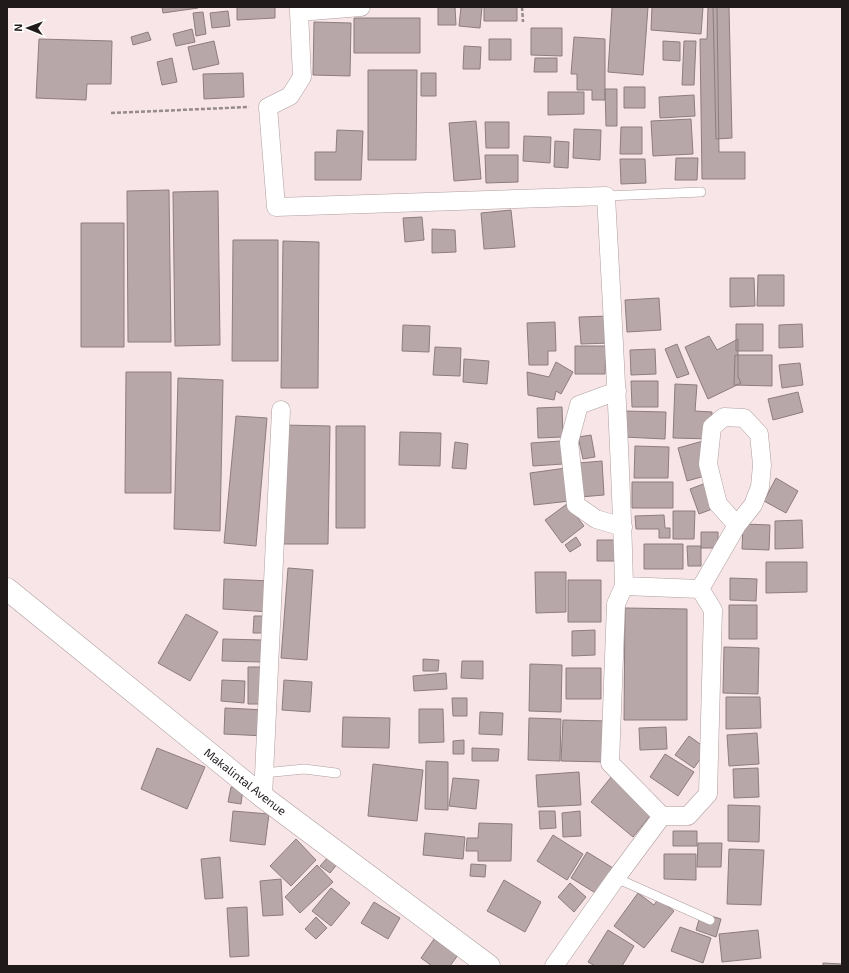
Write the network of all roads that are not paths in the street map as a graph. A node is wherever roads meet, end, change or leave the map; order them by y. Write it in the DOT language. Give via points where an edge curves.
graph roads {
  1 [pos="361,7"];
  2 [pos="299,10"];
  3 [pos="701,192"];
  4 [pos="606,196"];
  5 [pos="617,391"];
  6 [pos="281,410"];
  7 [pos="736,524"];
  8 [pos="623,526"];
  9 [pos="624,586"];
  10 [pos="7,589"];
  11 [pos="700,589"];
  12 [pos="264,773"];
  13 [pos="336,773"];
  14 [pos="263,797"];
  15 [pos="662,816"];
  16 [pos="616,878"];
  17 [pos="710,920"];
  18 [pos="489,966"];
  19 [pos="554,966"];
  1 -- 2 [label="street"];
  2 -- 4 [label="street" via="302,77 290,96 268,107 276,207"];
  3 -- 4 [label="lane"];
  4 -- 5 [label="street"];
  5 -- 8 [label="street"];
  5 -- 8 [label="street" via="578,405 569,442 576,505 596,519"];
  6 -- 12 [label="street"];
  7 -- 7 [label="street" via="718,504 708,464 712,427 724,417 744,418 759,434 762,465 760,487 753,505"];
  7 -- 11 [label="street"];
  8 -- 9 [label="street"];
  9 -- 11 [label="street"];
  9 -- 15 [label="street" via="616,604 610,763"];
  10 -- 14 [label="main road, Makalintal Avenue"];
  11 -- 15 [label="street" via="713,610 708,794 688,816"];
  12 -- 13 [label="lane" via="304,769"];
  12 -- 14 [label="street"];
  14 -- 18 [label="main road, Makalintal Avenue"];
  15 -- 16 [label="street"];
  16 -- 17 [label="lane"];
  16 -- 19 [label="street"];
}
